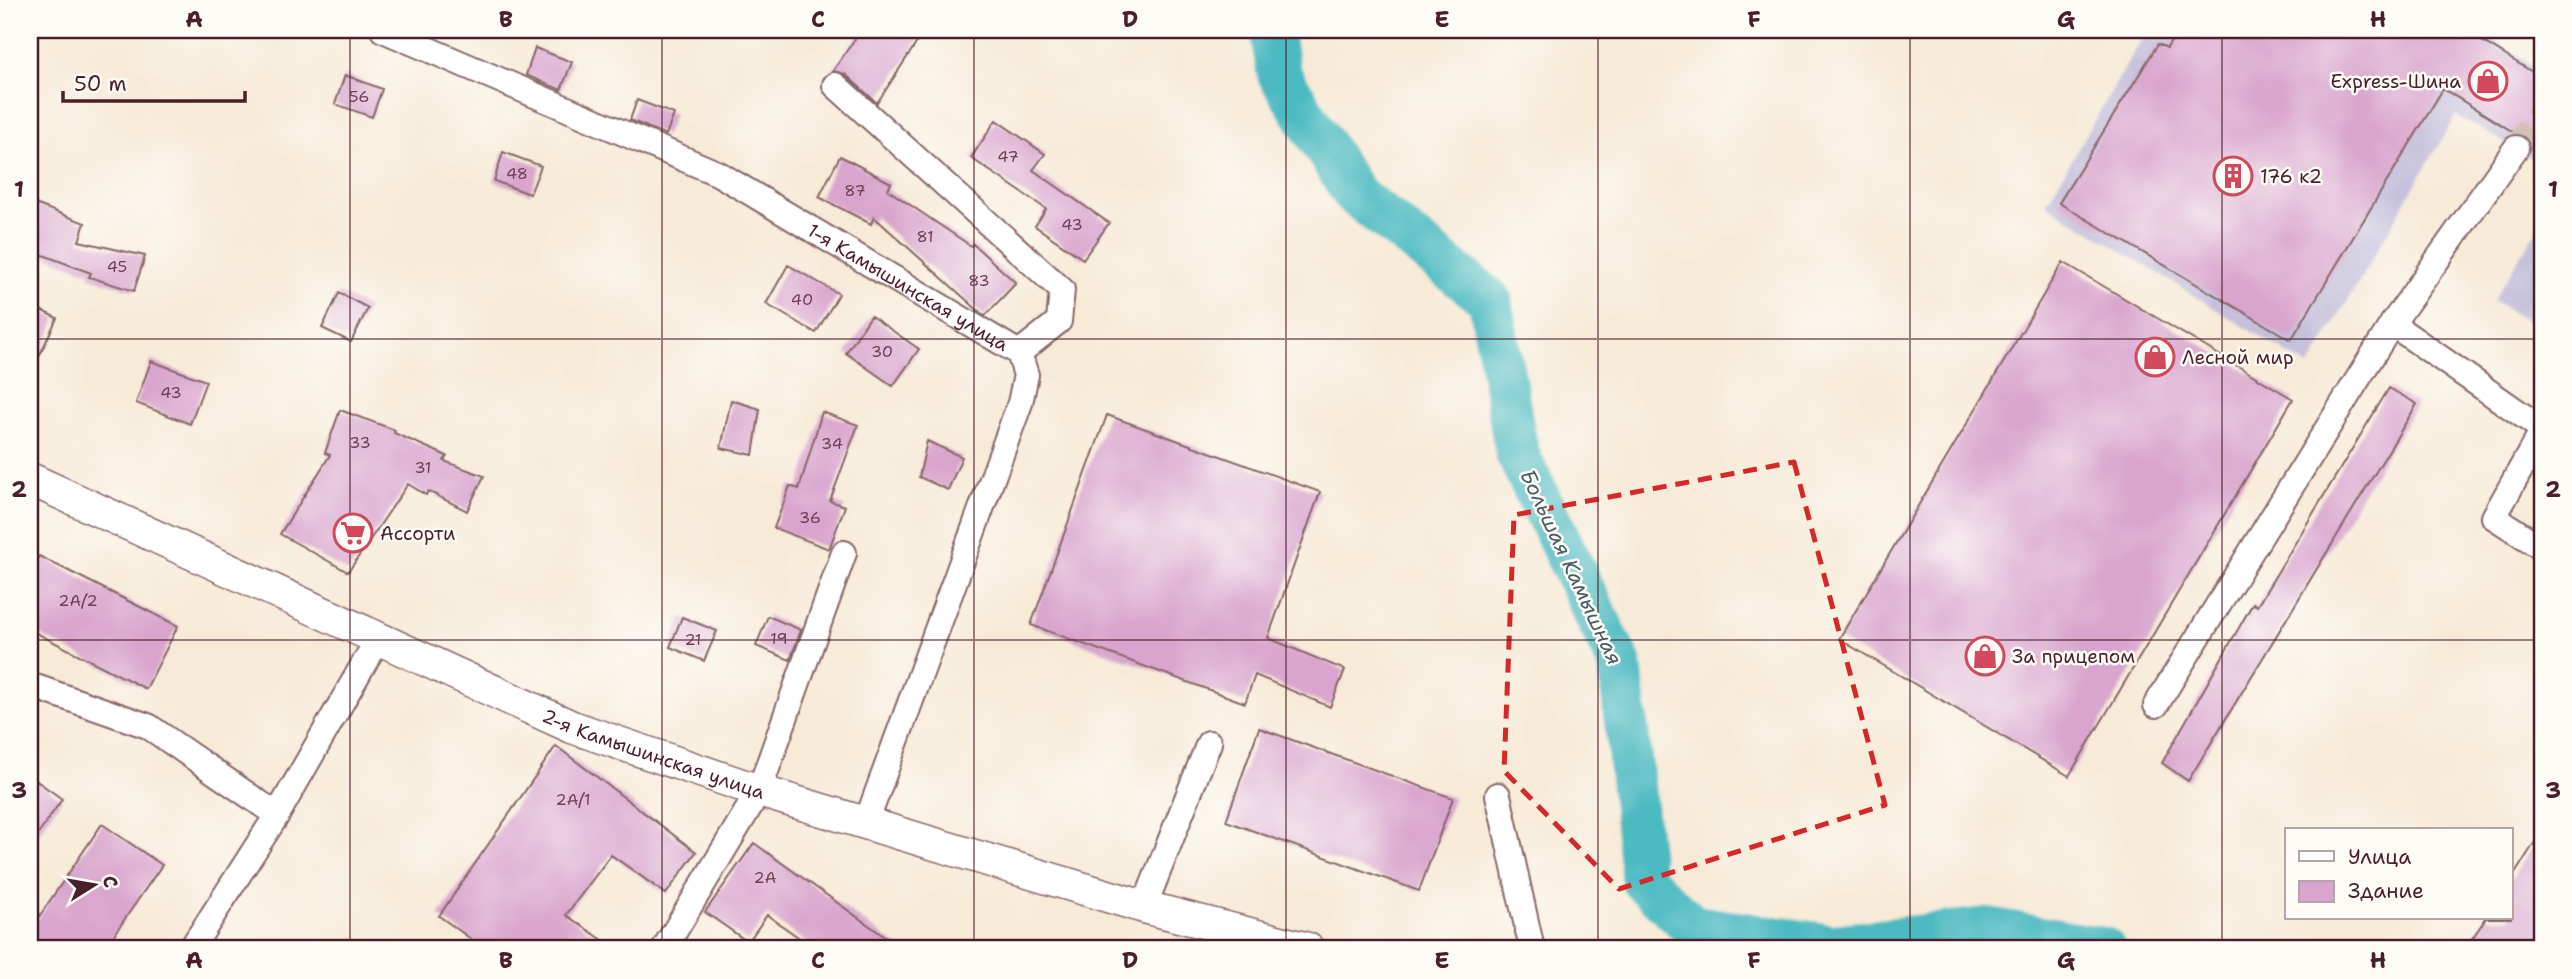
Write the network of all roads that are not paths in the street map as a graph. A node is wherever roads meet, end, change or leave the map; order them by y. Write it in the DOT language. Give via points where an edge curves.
graph roads {
  1 [pos="383,30"];
  2 [pos="835,85"];
  3 [pos="2516,148"];
  4 [pos="2392,324"];
  5 [pos="1019,352"];
  6 [pos="2542,430"];
  7 [pos="30,478"];
  8 [pos="2542,548"];
  9 [pos="844,553"];
  10 [pos="378,639"];
  11 [pos="30,685"];
  12 [pos="2156,705"];
  13 [pos="1209,743"];
  14 [pos="759,791"];
  15 [pos="1498,795"];
  16 [pos="277,815"];
  17 [pos="866,823"];
  18 [pos="1144,907"];
  19 [pos="191,949"];
  20 [pos="664,949"];
  21 [pos="1308,949"];
  22 [pos="1532,949"];
  1 -- 5 [label="street, 1-я Камышинская улица" via="719,174"];
  2 -- 5 [label="street" via="1062,290 1059,320"];
  3 -- 4 [label="street"];
  4 -- 6 [label="street"];
  4 -- 12 [label="street"];
  5 -- 17 [label="street, 1-я Камышинская улица" via="1026,375 1020,403"];
  6 -- 8 [label="street" via="2494,517"];
  7 -- 10 [label="main road, 2-я Камышинская улица"];
  9 -- 14 [label="street"];
  10 -- 14 [label="main road, 2-я Камышинская улица" via="572,727"];
  10 -- 16 [label="street"];
  11 -- 16 [label="street" via="148,726"];
  13 -- 18 [label="street"];
  14 -- 17 [label="main road, 2-я Камышинская улица"];
  14 -- 20 [label="street"];
  15 -- 22 [label="street"];
  16 -- 19 [label="street"];
  17 -- 18 [label="main road, 2-я Камышинская улица"];
  18 -- 21 [label="main road, 2-я Камышинская улица"];
}
